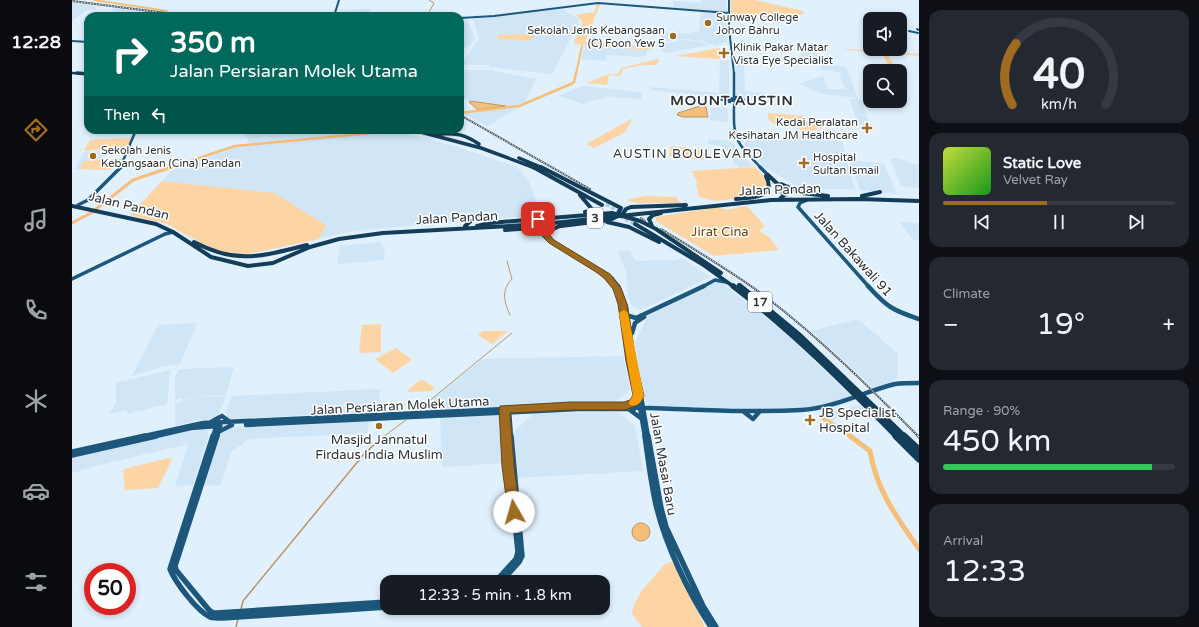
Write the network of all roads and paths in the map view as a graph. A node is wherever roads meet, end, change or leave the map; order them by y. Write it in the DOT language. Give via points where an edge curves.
graph roads {
  1 [pos="340,0"];
  2 [pos="728,0"];
  3 [pos="586,3"];
  4 [pos="592,4"];
  5 [pos="630,5"];
  6 [pos="568,6"];
  7 [pos="636,6"];
  8 [pos="646,6"];
  9 [pos="558,8"];
  10 [pos="337,12"];
  11 [pos="722,12"];
  12 [pos="728,13"];
  13 [pos="464,18"];
  14 [pos="465,18"];
  15 [pos="475,18"];
  16 [pos="729,28"];
  17 [pos="736,31"];
  18 [pos="909,31"];
  19 [pos="918,31"];
  20 [pos="72,41"];
  21 [pos="84,42"];
  22 [pos="733,50"];
  23 [pos="72,74"];
  24 [pos="84,74"];
  25 [pos="733,100"];
  26 [pos="135,134"];
  27 [pos="428,134"];
  28 [pos="437,134"];
  29 [pos="742,138"];
  30 [pos="739,144"];
  31 [pos="519,158"];
  32 [pos="545,173"];
  33 [pos="767,175"];
  34 [pos="589,190"];
  35 [pos="880,192"];
  36 [pos="580,195"];
  37 [pos="841,197"];
  38 [pos="858,198"];
  39 [pos="792,199"];
  40 [pos="875,199"];
  41 [pos="88,200"];
  42 [pos="812,200"];
  43 [pos="919,201"];
  44 [pos="730,202"];
  45 [pos="591,203"];
  46 [pos="800,203"];
  47 [pos="72,205"];
  48 [pos="78,205"];
  49 [pos="693,205"];
  50 [pos="637,206"];
  51 [pos="798,207"];
  52 [pos="90,208"];
  53 [pos="793,208"];
  54 [pos="100,211"];
  55 [pos="661,211"];
  56 [pos="574,214"];
  57 [pos="587,214"];
  58 [pos="620,214"];
  59 [pos="542,217"];
  60 [pos="534,218"];
  61 [pos="472,220"];
  62 [pos="597,221"];
  63 [pos="530,224"];
  64 [pos="562,225"];
  65 [pos="464,226"];
  66 [pos="629,227"];
  67 [pos="165,228"];
  68 [pos="483,228"];
  69 [pos="543,228"];
  70 [pos="523,229"];
  71 [pos="656,230"];
  72 [pos="173,232"];
  73 [pos="547,234"];
  74 [pos="139,245"];
  75 [pos="287,250"];
  76 [pos="262,256"];
  77 [pos="288,256"];
  78 [pos="264,265"];
  79 [pos="704,266"];
  80 [pos="721,273"];
  81 [pos="72,278"];
  82 [pos="740,290"];
  83 [pos="626,304"];
  84 [pos="656,309"];
  85 [pos="649,313"];
  86 [pos="626,315"];
  87 [pos="919,318"];
  88 [pos="631,338"];
  89 [pos="919,383"];
  90 [pos="890,386"];
  91 [pos="900,388"];
  92 [pos="854,390"];
  93 [pos="640,398"];
  94 [pos="866,402"];
  95 [pos="626,408"];
  96 [pos="642,408"];
  97 [pos="652,409"];
  98 [pos="506,410"];
  99 [pos="742,411"];
  100 [pos="760,411"];
  101 [pos="644,419"];
  102 [pos="219,424"];
  103 [pos="232,424"];
  104 [pos="206,425"];
  105 [pos="214,436"];
  106 [pos="919,450"];
  107 [pos="72,452"];
  108 [pos="72,455"];
  109 [pos="919,459"];
  110 [pos="675,558"];
  111 [pos="683,565"];
  112 [pos="501,575"];
  113 [pos="507,575"];
  114 [pos="380,603"];
  115 [pos="380,607"];
  116 [pos="244,614"];
  117 [pos="711,627"];
  118 [pos="716,627"];
  1 -- 10 [label="main road"];
  2 -- 12 [label="main road"];
  3 -- 4 [label="main road"];
  3 -- 4 [label="main road"];
  3 -- 13 [label="main road"];
  4 -- 5 [label="main road"];
  5 -- 7 [label="main road"];
  5 -- 8 [label="main road"];
  6 -- 7 [label="main road"];
  6 -- 9 [label="main road"];
  6 -- 9 [label="main road" via="565,9"];
  7 -- 8 [label="main road"];
  7 -- 11 [label="main road"];
  8 -- 11 [label="main road"];
  9 -- 15 [label="main road"];
  11 -- 12 [label="main road"];
  12 -- 16 [label="main road"];
  12 -- 22 [label="main road"];
  14 -- 15 [label="main road"];
  14 -- 15 [label="main road"];
  16 -- 17 [label="main road"];
  16 -- 22 [label="main road"];
  18 -- 19 [label="main road"];
  20 -- 21 [label="main road"];
  22 -- 25 [label="main road"];
  23 -- 24 [label="highway"];
  25 -- 25 [label="main road" via="727,100 721,99 728,98"];
  25 -- 25 [label="main road" via="737,102 745,100"];
  25 -- 30 [label="main road" via="734,134"];
  25 -- 33 [label="main road" via="733,137"];
  26 -- 41 [label="main road" via="123,167"];
  27 -- 32 [label="highway" via="489,150"];
  28 -- 31 [label="highway"];
  29 -- 30 [label="main road"];
  30 -- 33 [label="main road"];
  31 -- 32 [label="highway" via="604,204"];
  31 -- 34 [label="highway"];
  32 -- 36 [label="highway"];
  33 -- 37 [label="highway" via="796,192"];
  33 -- 44 [label="highway" via="770,189 766,193"];
  33 -- 44 [label="highway" via="785,193 782,198 768,202"];
  34 -- 50 [label="highway" via="616,203"];
  34 -- 58 [label="highway" via="620,207"];
  35 -- 38 [label="highway"];
  36 -- 45 [label="highway"];
  36 -- 56 [label="highway" via="591,209"];
  37 -- 38 [label="highway, 3"];
  37 -- 44 [label="highway, Jalan Pandan / 3"];
  38 -- 40 [label="highway, 3"];
  38 -- 42 [label="highway, Jalan Pandan"];
  38 -- 43 [label="highway, 3"];
  39 -- 42 [label="highway, Jalan Pandan / 3"];
  39 -- 44 [label="highway, Jalan Pandan / 3"];
  39 -- 46 [label="main road"];
  40 -- 43 [label="highway, 3"];
  40 -- 43 [label="highway"];
  41 -- 48 [label="main road"];
  41 -- 52 [label="main road" via="85,204"];
  42 -- 46 [label="main road"];
  44 -- 49 [label="highway, Jalan Pandan / 3"];
  44 -- 55 [label="highway, Jalan Pandan / 3"];
  45 -- 57 [label="highway" via="595,207 594,210"];
  45 -- 58 [label="highway"];
  46 -- 51 [label="main road"];
  47 -- 48 [label="highway, Jalan Pandan / 3"];
  47 -- 52 [label="highway, Jalan Pandan / 3"];
  48 -- 52 [label="highway, Jalan Pandan / 3"];
  49 -- 50 [label="highway"];
  49 -- 55 [label="highway, Jalan Pandan / 3"];
  50 -- 58 [label="highway" via="628,208"];
  51 -- 53 [label="main road"];
  51 -- 87 [label="main road, Jalan Bakawali 91" via="885,304 895,311"];
  52 -- 54 [label="highway, Jalan Pandan / 3"];
  54 -- 67 [label="highway, Jalan Pandan / 3"];
  54 -- 76 [label="highway, Jalan Pandan / 3" via="168,226 216,253 234,257"];
  55 -- 58 [label="highway" via="636,216"];
  55 -- 63 [label="highway, Jalan Pandan / 3"];
  55 -- 71 [label="highway" via="649,219"];
  57 -- 58 [label="highway"];
  57 -- 63 [label="highway"];
  58 -- 62 [label="highway" via="612,219"];
  58 -- 66 [label="highway" via="620,221"];
  58 -- 71 [label="highway"];
  59 -- 69 [label="main road, Jalan Masai Baru" via="540,220"];
  60 -- 69 [label="main road, Jalan Masai Baru" via="538,219"];
  61 -- 65 [label="highway"];
  62 -- 63 [label="highway"];
  62 -- 64 [label="highway"];
  62 -- 66 [label="highway"];
  63 -- 65 [label="highway, Jalan Pandan / 3"];
  63 -- 68 [label="highway"];
  64 -- 69 [label="highway"];
  64 -- 73 [label="highway"];
  65 -- 75 [label="highway, Jalan Pandan / 3" via="362,233"];
  66 -- 79 [label="highway"];
  67 -- 72 [label="highway, Jalan Pandan / 3"];
  67 -- 74 [label="main road" via="163,232"];
  68 -- 70 [label="highway"];
  68 -- 77 [label="highway, Jalan Pandan / 3" via="366,234 321,244"];
  69 -- 70 [label="highway"];
  69 -- 73 [label="main road, Jalan Masai Baru"];
  70 -- 73 [label="highway"];
  71 -- 80 [label="highway"];
  72 -- 74 [label="main road"];
  72 -- 78 [label="highway, Jalan Pandan / 3" via="214,258 239,265"];
  73 -- 83 [label="main road, Jalan Masai Baru" via="609,275 620,288"];
  73 -- 86 [label="main road, Jalan Masai Baru" via="559,247 607,276 619,292"];
  74 -- 81 [label="main road"];
  75 -- 76 [label="highway, Jalan Pandan / 3"];
  75 -- 77 [label="highway" via="275,257 280,259"];
  76 -- 78 [label="highway" via="272,259"];
  77 -- 78 [label="highway, Jalan Pandan / 3"];
  79 -- 80 [label="highway, 17" via="637,224"];
  79 -- 82 [label="highway, 17"];
  80 -- 92 [label="highway, 17" via="798,334"];
  82 -- 84 [label="main road" via="725,281 713,281"];
  82 -- 92 [label="highway, 17"];
  83 -- 84 [label="main road" via="635,316"];
  83 -- 86 [label="main road, Jalan Masai Baru"];
  84 -- 85 [label="main road"];
  85 -- 86 [label="main road" via="636,318"];
  85 -- 88 [label="main road" via="632,327"];
  86 -- 88 [label="main road, Jalan Masai Baru"];
  86 -- 93 [label="main road, Jalan Masai Baru"];
  88 -- 93 [label="main road, Jalan Masai Baru"];
  89 -- 90 [label="main road"];
  90 -- 91 [label="main road"];
  90 -- 100 [label="main road" via="816,409"];
  92 -- 94 [label="highway, 17"];
  93 -- 95 [label="main road"];
  93 -- 96 [label="main road, Jalan Masai Baru"];
  93 -- 97 [label="main road"];
  94 -- 106 [label="highway, 17"];
  94 -- 109 [label="highway, 17"];
  95 -- 96 [label="main road, Jalan Persiaran Molek Utama"];
  95 -- 98 [label="main road, Jalan Persiaran Molek Utama"];
  95 -- 101 [label="main road"];
  96 -- 97 [label="main road, Jalan Persiaran Molek Utama"];
  96 -- 101 [label="main road, Jalan Masai Baru"];
  97 -- 99 [label="main road, Jalan Persiaran Molek Utama"];
  97 -- 101 [label="main road"];
  98 -- 103 [label="main road, Jalan Persiaran Molek Utama"];
  98 -- 112 [label="main road" via="508,466 518,555"];
  98 -- 113 [label="main road" via="522,556"];
  99 -- 100 [label="main road"];
  99 -- 100 [label="main road" via="753,419"];
  101 -- 110 [label="main road, Jalan Masai Baru" via="658,514"];
  101 -- 111 [label="main road, Jalan Masai Baru" via="666,527"];
  102 -- 103 [label="main road, Jalan Persiaran Molek Utama"];
  102 -- 104 [label="main road, Jalan Persiaran Molek Utama"];
  102 -- 105 [label="main road"];
  103 -- 104 [label="main road" via="221,417"];
  103 -- 105 [label="main road"];
  104 -- 105 [label="main road"];
  104 -- 107 [label="main road" via="191,425"];
  104 -- 108 [label="main road"];
  105 -- 116 [label="main road" via="175,568 212,612"];
  110 -- 111 [label="main road"];
  110 -- 117 [label="main road, Jalan Masai Baru"];
  111 -- 118 [label="main road, Jalan Masai Baru" via="703,607"];
  114 -- 116 [label="main road"];
  115 -- 116 [label="main road"];
}
